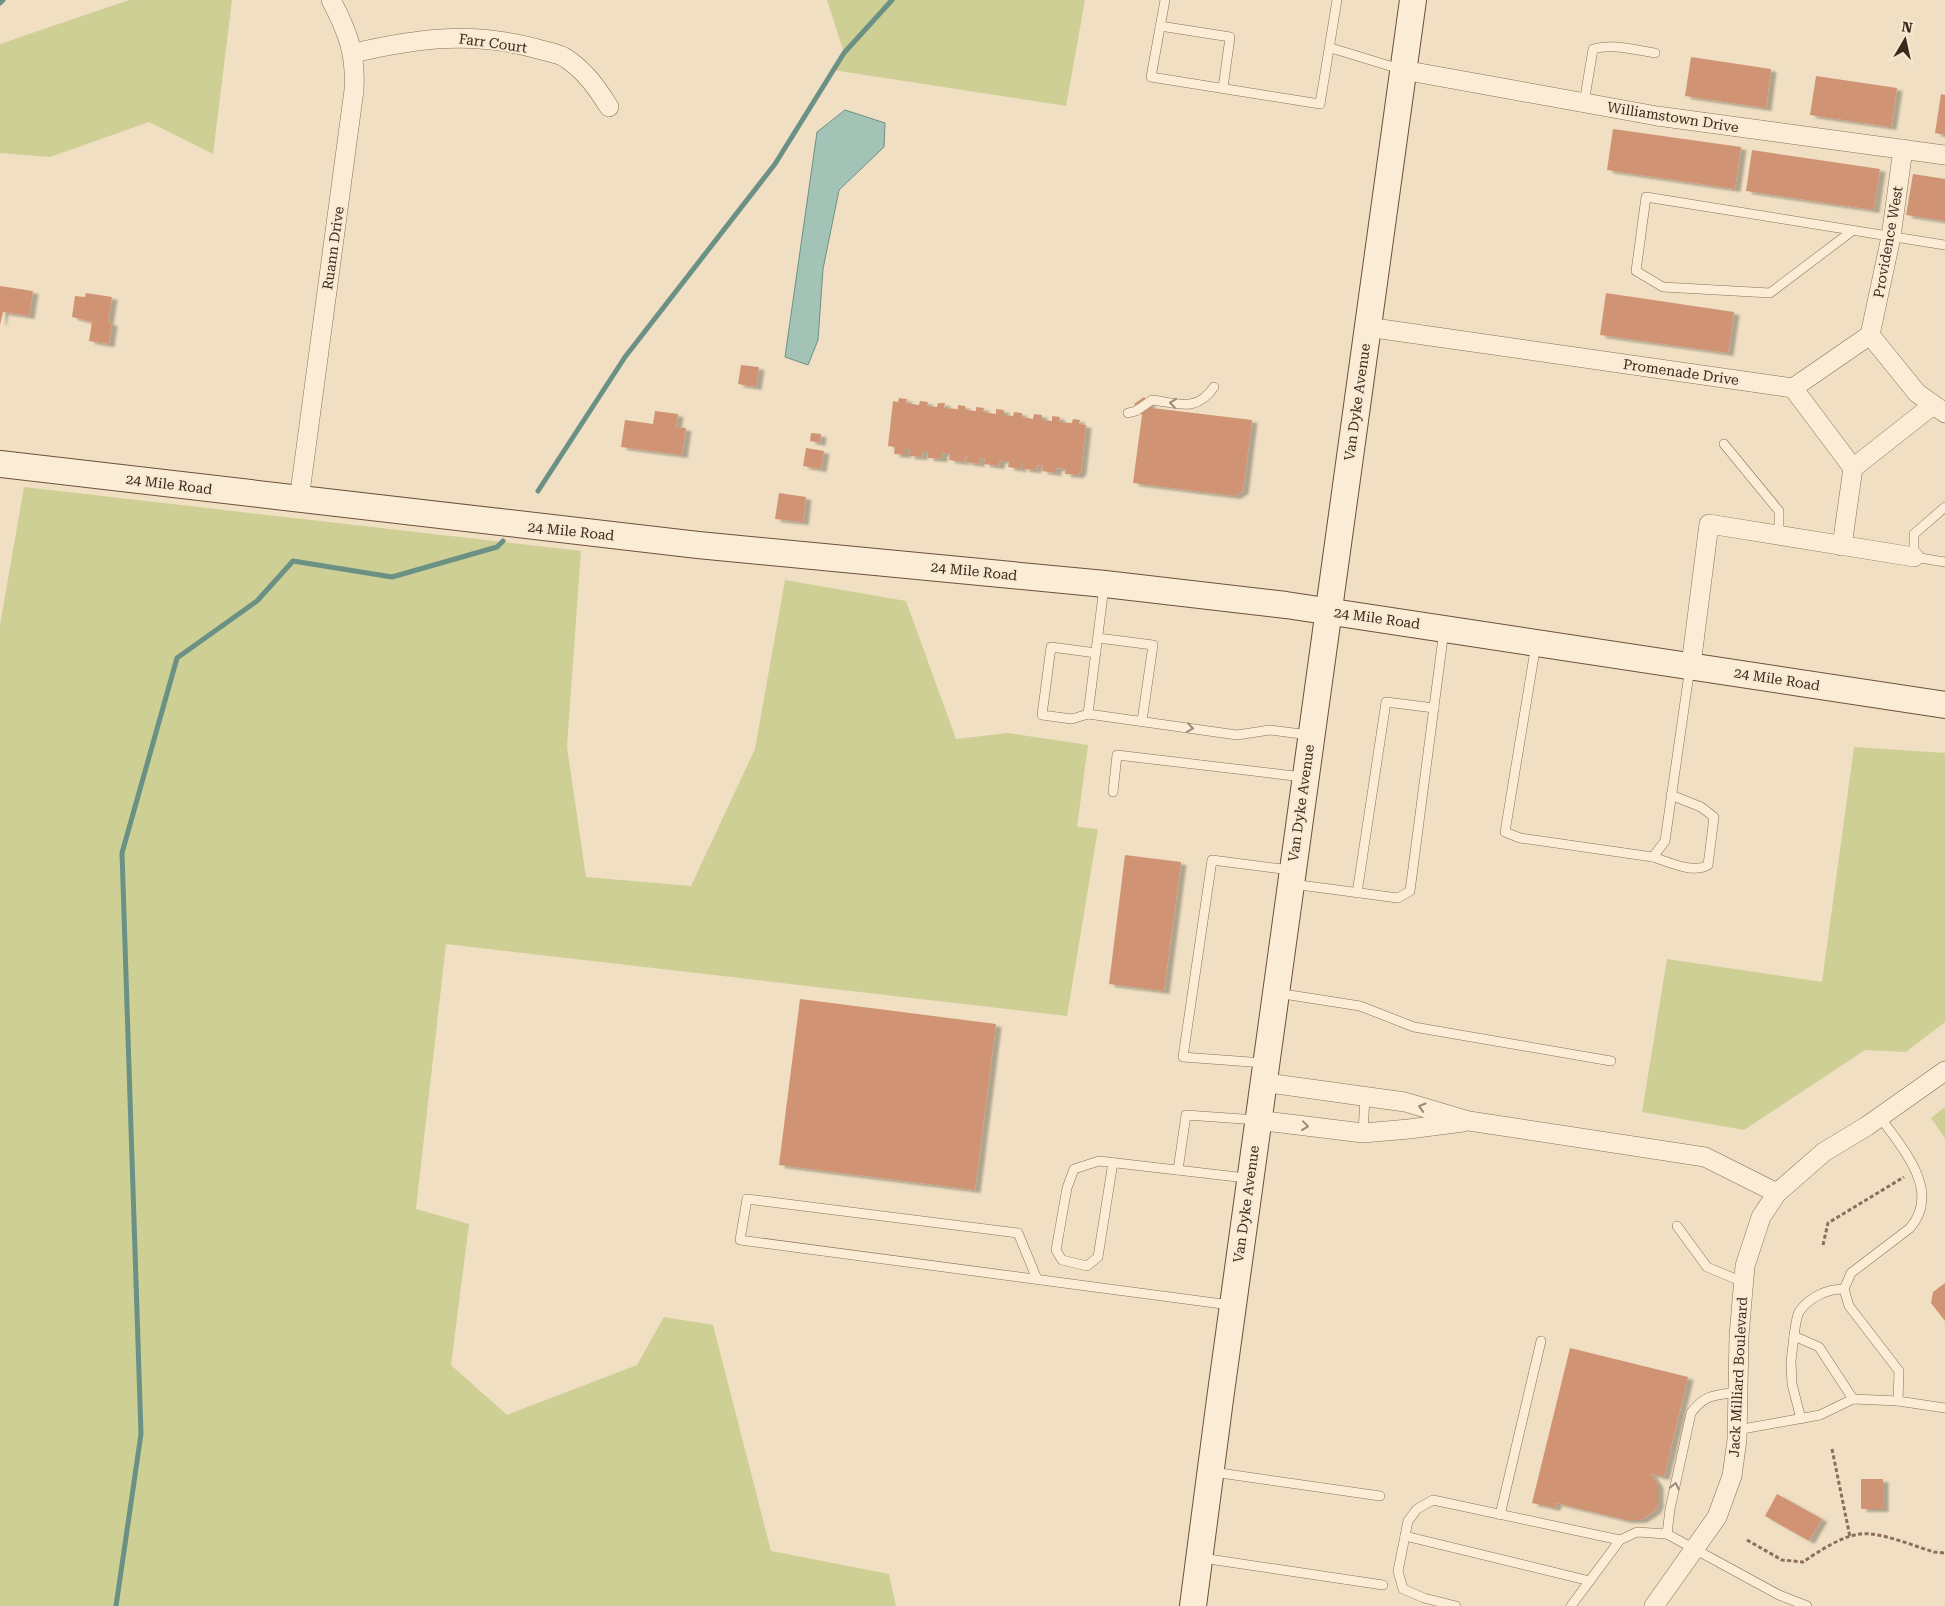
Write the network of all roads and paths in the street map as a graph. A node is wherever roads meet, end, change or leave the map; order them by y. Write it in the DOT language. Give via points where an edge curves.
graph roads {
  1 [pos="331,0"];
  2 [pos="1165,0"];
  3 [pos="1337,0"];
  4 [pos="1413,0"];
  5 [pos="1160,26"];
  6 [pos="1331,48"];
  7 [pos="354,53"];
  8 [pos="1655,53"];
  9 [pos="1403,70"];
  10 [pos="1223,88"];
  11 [pos="1584,103"];
  12 [pos="609,107"];
  13 [pos="1903,149"];
  14 [pos="1945,155"];
  15 [pos="1852,230"];
  16 [pos="1891,237"];
  17 [pos="1945,245"];
  18 [pos="1367,326"];
  19 [pos="1870,335"];
  20 [pos="1214,387"];
  21 [pos="1793,388"];
  22 [pos="1939,409"];
  23 [pos="1128,413"];
  24 [pos="1724,444"];
  25 [pos="0,464"];
  26 [pos="1853,468"];
  27 [pos="299,500"];
  28 [pos="1945,507"];
  29 [pos="1779,536"];
  30 [pos="1842,546"];
  31 [pos="1914,557"];
  32 [pos="1945,562"];
  33 [pos="1105,584"];
  34 [pos="1328,610"];
  35 [pos="1444,628"];
  36 [pos="1098,638"];
  37 [pos="1536,641"];
  38 [pos="1096,653"];
  39 [pos="1691,665"];
  40 [pos="1945,704"];
  41 [pos="1434,708"];
  42 [pos="1088,714"];
  43 [pos="1142,721"];
  44 [pos="1311,735"];
  45 [pos="1306,778"];
  46 [pos="1113,792"];
  47 [pos="1671,795"];
  48 [pos="1653,857"];
  49 [pos="1291,876"];
  50 [pos="1357,892"];
  51 [pos="1274,993"];
  52 [pos="1611,1060"];
  53 [pos="1945,1071"];
  54 [pos="1263,1072"];
  55 [pos="1365,1097"];
  56 [pos="1880,1117"];
  57 [pos="1257,1120"];
  58 [pos="1469,1121"];
  59 [pos="1363,1133"];
  60 [pos="1113,1162"];
  61 [pos="1178,1170"];
  62 [pos="1915,1170"];
  63 [pos="1249,1179"];
  64 [pos="1777,1193"];
  65 [pos="1677,1226"];
  66 [pos="1823,1245"];
  67 [pos="1037,1279"];
  68 [pos="1743,1282"];
  69 [pos="1844,1290"];
  70 [pos="1232,1306"];
  71 [pos="1794,1336"];
  72 [pos="1541,1341"];
  73 [pos="1738,1392"];
  74 [pos="1853,1399"];
  75 [pos="1898,1401"];
  76 [pos="1945,1408"];
  77 [pos="1801,1419"];
  78 [pos="1737,1430"];
  79 [pos="1832,1448"];
  80 [pos="1210,1471"];
  81 [pos="1380,1496"];
  82 [pos="1500,1515"];
  83 [pos="1668,1534"];
  84 [pos="1405,1536"];
  85 [pos="1850,1537"];
  86 [pos="1620,1540"];
  87 [pos="1747,1540"];
  88 [pos="1695,1548"];
  89 [pos="1945,1553"];
  90 [pos="1199,1558"];
  91 [pos="1590,1581"];
  92 [pos="1382,1585"];
  93 [pos="1193,1606"];
  94 [pos="1456,1606"];
  95 [pos="1571,1606"];
  96 [pos="1654,1606"];
  97 [pos="1807,1606"];
  1 -- 7 [label="street, Ruann Drive"];
  2 -- 5 [label="lane"];
  3 -- 6 [label="lane"];
  4 -- 9 [label="street, Van Dyke Avenue"];
  5 -- 10 [label="lane" via="1230,37"];
  5 -- 10 [label="lane" via="1151,77"];
  6 -- 9 [label="lane"];
  6 -- 10 [label="lane" via="1320,104"];
  7 -- 12 [label="street, Farr Court" via="403,42 459,37 519,44 566,57 592,79"];
  7 -- 27 [label="street, Ruann Drive" via="354,90"];
  8 -- 11 [label="lane" via="1618,47 1593,49"];
  9 -- 11 [label="street, Williamstown Drive"];
  9 -- 18 [label="street, Van Dyke Avenue"];
  11 -- 13 [label="street, Williamstown Drive"];
  13 -- 14 [label="street, Williamstown Drive"];
  13 -- 16 [label="street, Providence West"];
  15 -- 15 [label="lane" via="1646,197 1636,271 1663,287 1770,293"];
  15 -- 16 [label="lane"];
  16 -- 17 [label="lane"];
  16 -- 19 [label="street, Providence West"];
  18 -- 21 [label="street, Promenade Drive"];
  18 -- 34 [label="street, Van Dyke Avenue"];
  19 -- 21 [label="street"];
  19 -- 22 [label="street" via="1917,393"];
  20 -- 23 [label="lane, one-way" via="1202,401 1192,405 1152,400"];
  21 -- 26 [label="street"];
  22 -- 26 [label="street"];
  24 -- 29 [label="lane" via="1779,511"];
  25 -- 27 [label="street, 24 Mile Road"];
  26 -- 30 [label="street"];
  27 -- 33 [label="street, 24 Mile Road" via="698,545"];
  28 -- 31 [label="lane" via="1914,534"];
  29 -- 30 [label="street"];
  29 -- 39 [label="street" via="1709,524"];
  30 -- 31 [label="street"];
  31 -- 32 [label="lane"];
  33 -- 34 [label="street, 24 Mile Road"];
  33 -- 36 [label="lane"];
  34 -- 35 [label="street, 24 Mile Road"];
  34 -- 44 [label="street, Van Dyke Avenue"];
  35 -- 37 [label="street, 24 Mile Road"];
  35 -- 41 [label="lane"];
  36 -- 38 [label="lane"];
  36 -- 43 [label="lane" via="1153,645"];
  37 -- 39 [label="street, 24 Mile Road"];
  37 -- 48 [label="lane" via="1505,832 1520,838"];
  38 -- 42 [label="lane"];
  38 -- 42 [label="lane" via="1050,647 1042,715 1072,719"];
  39 -- 40 [label="street, 24 Mile Road"];
  39 -- 47 [label="lane"];
  41 -- 50 [label="lane" via="1410,891 1398,898"];
  41 -- 50 [label="lane" via="1386,702"];
  42 -- 43 [label="lane"];
  43 -- 44 [label="lane, one-way" via="1237,735 1270,730"];
  44 -- 45 [label="street, Van Dyke Avenue"];
  45 -- 46 [label="lane" via="1117,756"];
  45 -- 49 [label="street, Van Dyke Avenue"];
  47 -- 48 [label="lane" via="1665,841"];
  47 -- 48 [label="lane" via="1714,816 1708,865 1693,868"];
  49 -- 50 [label="lane"];
  49 -- 51 [label="street, Van Dyke Avenue"];
  49 -- 54 [label="lane" via="1212,860 1183,1057"];
  51 -- 52 [label="lane" via="1360,1006 1414,1027"];
  51 -- 54 [label="street, Van Dyke Avenue"];
  53 -- 56 [label="street, Jack Milliard Boulevard"];
  54 -- 55 [label="street"];
  54 -- 57 [label="street, Van Dyke Avenue"];
  58 -- 55 [label="street, one-way" via="1405,1102"];
  55 -- 59 [label="lane"];
  56 -- 62 [label="lane"];
  56 -- 64 [label="street, Jack Milliard Boulevard" via="1824,1152"];
  57 -- 59 [label="street, one-way"];
  57 -- 61 [label="lane" via="1186,1115"];
  57 -- 63 [label="street, Van Dyke Avenue"];
  58 -- 59 [label="street"];
  58 -- 64 [label="street" via="1705,1157"];
  60 -- 60 [label="lane" via="1098,1161 1074,1169 1067,1188 1056,1250 1062,1260 1088,1266 1098,1257"];
  60 -- 61 [label="lane"];
  61 -- 63 [label="lane"];
  62 -- 66 [label="path" via="1828,1223"];
  62 -- 69 [label="lane" via="1920,1177 1922,1191 1922,1207 1917,1220 1851,1273"];
  63 -- 70 [label="street, Van Dyke Avenue"];
  64 -- 68 [label="street, Jack Milliard Boulevard" via="1761,1217"];
  65 -- 68 [label="lane" via="1707,1267"];
  67 -- 67 [label="lane" via="740,1240 747,1199 1018,1234"];
  67 -- 70 [label="lane"];
  68 -- 73 [label="street, Jack Milliard Boulevard" via="1738,1336"];
  69 -- 71 [label="lane" via="1830,1290 1807,1303 1798,1314"];
  69 -- 75 [label="lane" via="1849,1306 1899,1371"];
  70 -- 80 [label="street, Van Dyke Avenue"];
  71 -- 74 [label="lane" via="1819,1346"];
  71 -- 77 [label="lane" via="1792,1384"];
  72 -- 82 [label="lane"];
  73 -- 78 [label="street, Jack Milliard Boulevard"];
  83 -- 73 [label="lane, one-way" via="1670,1509 1691,1413 1699,1401"];
  74 -- 75 [label="lane"];
  74 -- 77 [label="lane" via="1820,1415"];
  75 -- 76 [label="lane"];
  77 -- 78 [label="lane"];
  78 -- 88 [label="street, Jack Milliard Boulevard" via="1732,1476 1717,1517"];
  79 -- 85 [label="path"];
  80 -- 81 [label="lane"];
  80 -- 90 [label="street, Van Dyke Avenue"];
  82 -- 84 [label="lane" via="1432,1500 1417,1508 1408,1521"];
  82 -- 86 [label="lane"];
  83 -- 86 [label="lane" via="1637,1532"];
  83 -- 88 [label="lane"];
  84 -- 91 [label="lane"];
  84 -- 94 [label="lane" via="1398,1571 1403,1589"];
  85 -- 87 [label="path" via="1803,1562 1782,1560"];
  85 -- 89 [label="path" via="1870,1533"];
  86 -- 91 [label="lane"];
  88 -- 96 [label="street, Jack Milliard Boulevard"];
  88 -- 97 [label="lane" via="1779,1595"];
  90 -- 92 [label="lane"];
  90 -- 93 [label="street, Van Dyke Avenue"];
  91 -- 95 [label="lane"];
}
